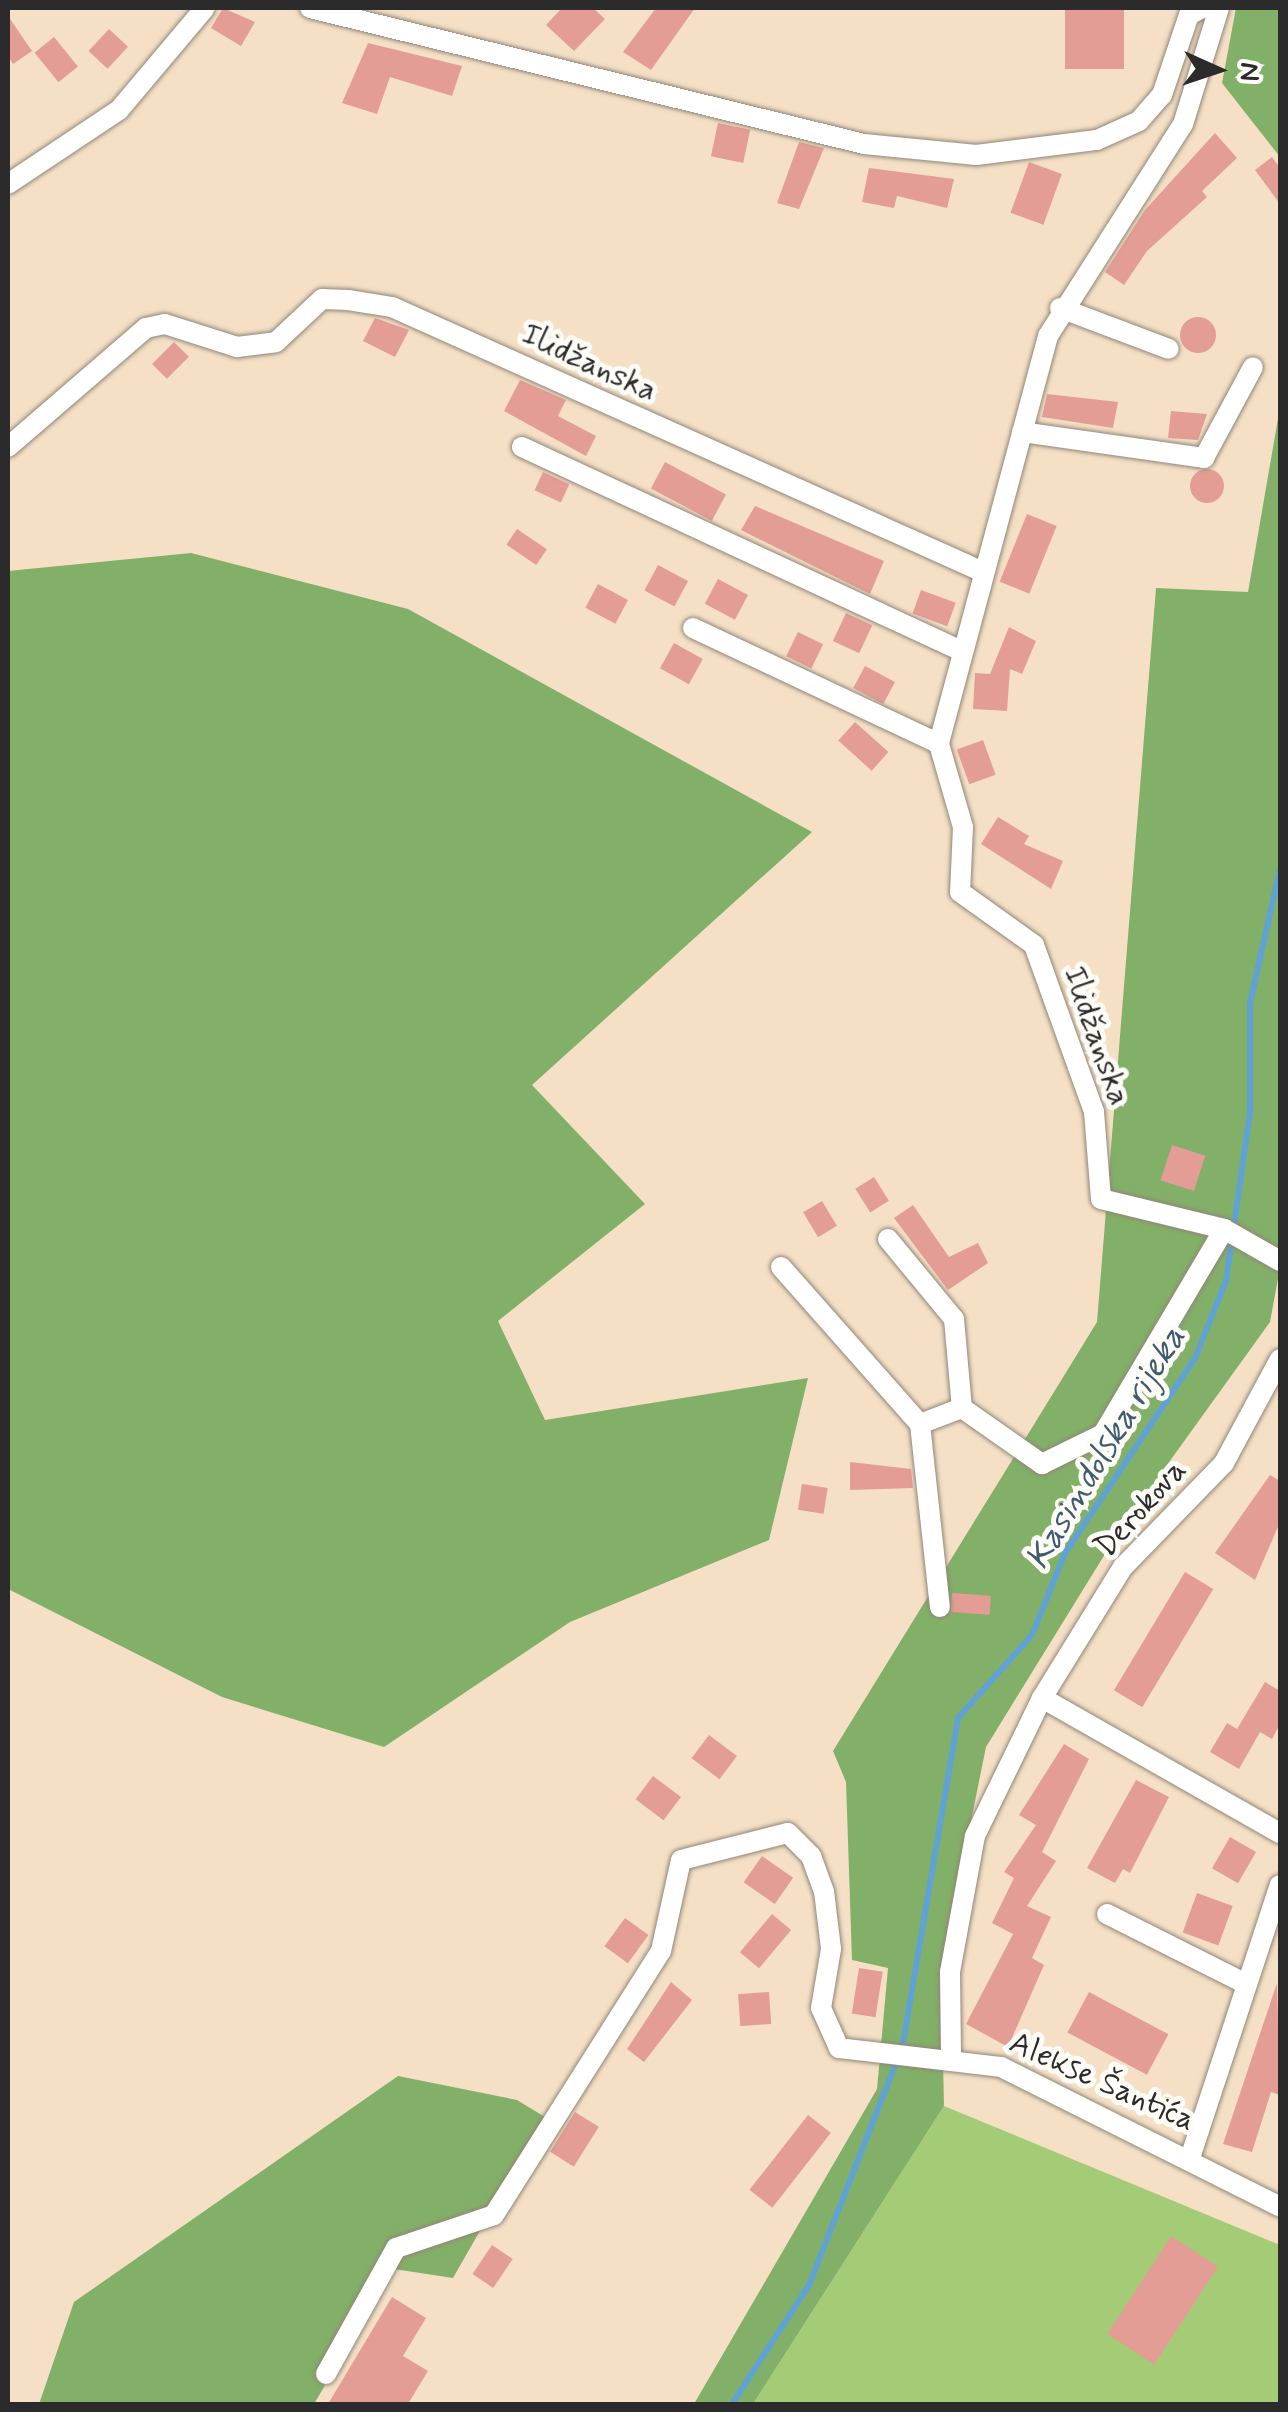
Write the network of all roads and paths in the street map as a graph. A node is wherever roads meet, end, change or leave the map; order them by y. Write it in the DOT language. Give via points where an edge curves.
graph roads {
  1 [pos="206,8"];
  2 [pos="310,8"];
  3 [pos="1202,8"];
  4 [pos="1218,8"];
  5 [pos="8,184"];
  6 [pos="1060,308"];
  7 [pos="1169,349"];
  8 [pos="1253,367"];
  9 [pos="1022,432"];
  10 [pos="8,447"];
  11 [pos="522,447"];
  12 [pos="980,570"];
  13 [pos="693,628"];
  14 [pos="961,651"];
  15 [pos="939,744"];
  16 [pos="1224,1229"];
  17 [pos="888,1239"];
  18 [pos="1275,1255"];
  19 [pos="781,1267"];
  20 [pos="1280,1359"];
  21 [pos="962,1408"];
  22 [pos="920,1424"];
  23 [pos="940,1607"];
  24 [pos="1042,1698"];
  25 [pos="1280,1833"];
  26 [pos="1280,1885"];
  27 [pos="1107,1914"];
  28 [pos="1244,1983"];
  29 [pos="951,2054"];
  30 [pos="1191,2154"];
  31 [pos="1280,2207"];
  32 [pos="326,2374"];
  1 -- 5 [label="street" via="119,110"];
  2 -- 3 [label="street" via="864,144 1041,151 1116,134 1148,114 1188,15"];
  4 -- 6 [label="street, Ilidžanska" via="1183,124"];
  6 -- 7 [label="street"];
  6 -- 9 [label="street, Ilidžanska"];
  8 -- 9 [label="street" via="1204,458"];
  9 -- 12 [label="street, Ilidžanska"];
  10 -- 12 [label="street, Ilidžanska" via="146,328 166,324 237,348 276,342 322,300 392,307"];
  11 -- 14 [label="street"];
  12 -- 14 [label="street, Ilidžanska"];
  13 -- 15 [label="street"];
  14 -- 15 [label="street, Ilidžanska"];
  15 -- 16 [label="street, Ilidžanska" via="962,827 960,892 1034,945 1094,1112 1101,1200"];
  16 -- 18 [label="street"];
  16 -- 21 [label="street" via="1118,1414 1085,1450 1030,1463"];
  17 -- 21 [label="street" via="954,1319"];
  19 -- 22 [label="street"];
  20 -- 24 [label="street, Derokova" via="1224,1463 1124,1567"];
  21 -- 22 [label="street"];
  22 -- 23 [label="street"];
  24 -- 25 [label="street"];
  24 -- 29 [label="street, Derokova" via="975,1836 950,1972"];
  26 -- 28 [label="street"];
  27 -- 28 [label="street"];
  28 -- 30 [label="street"];
  29 -- 30 [label="street, Alekse Šantića" via="1001,2067"];
  29 -- 32 [label="street, Alekse Šantića" via="838,2048 821,2008 831,1949 824,1892 811,1856 788,1834 680,1860 660,1952 494,2215 396,2248"];
  30 -- 31 [label="street, Alekse Šantića"];
}
